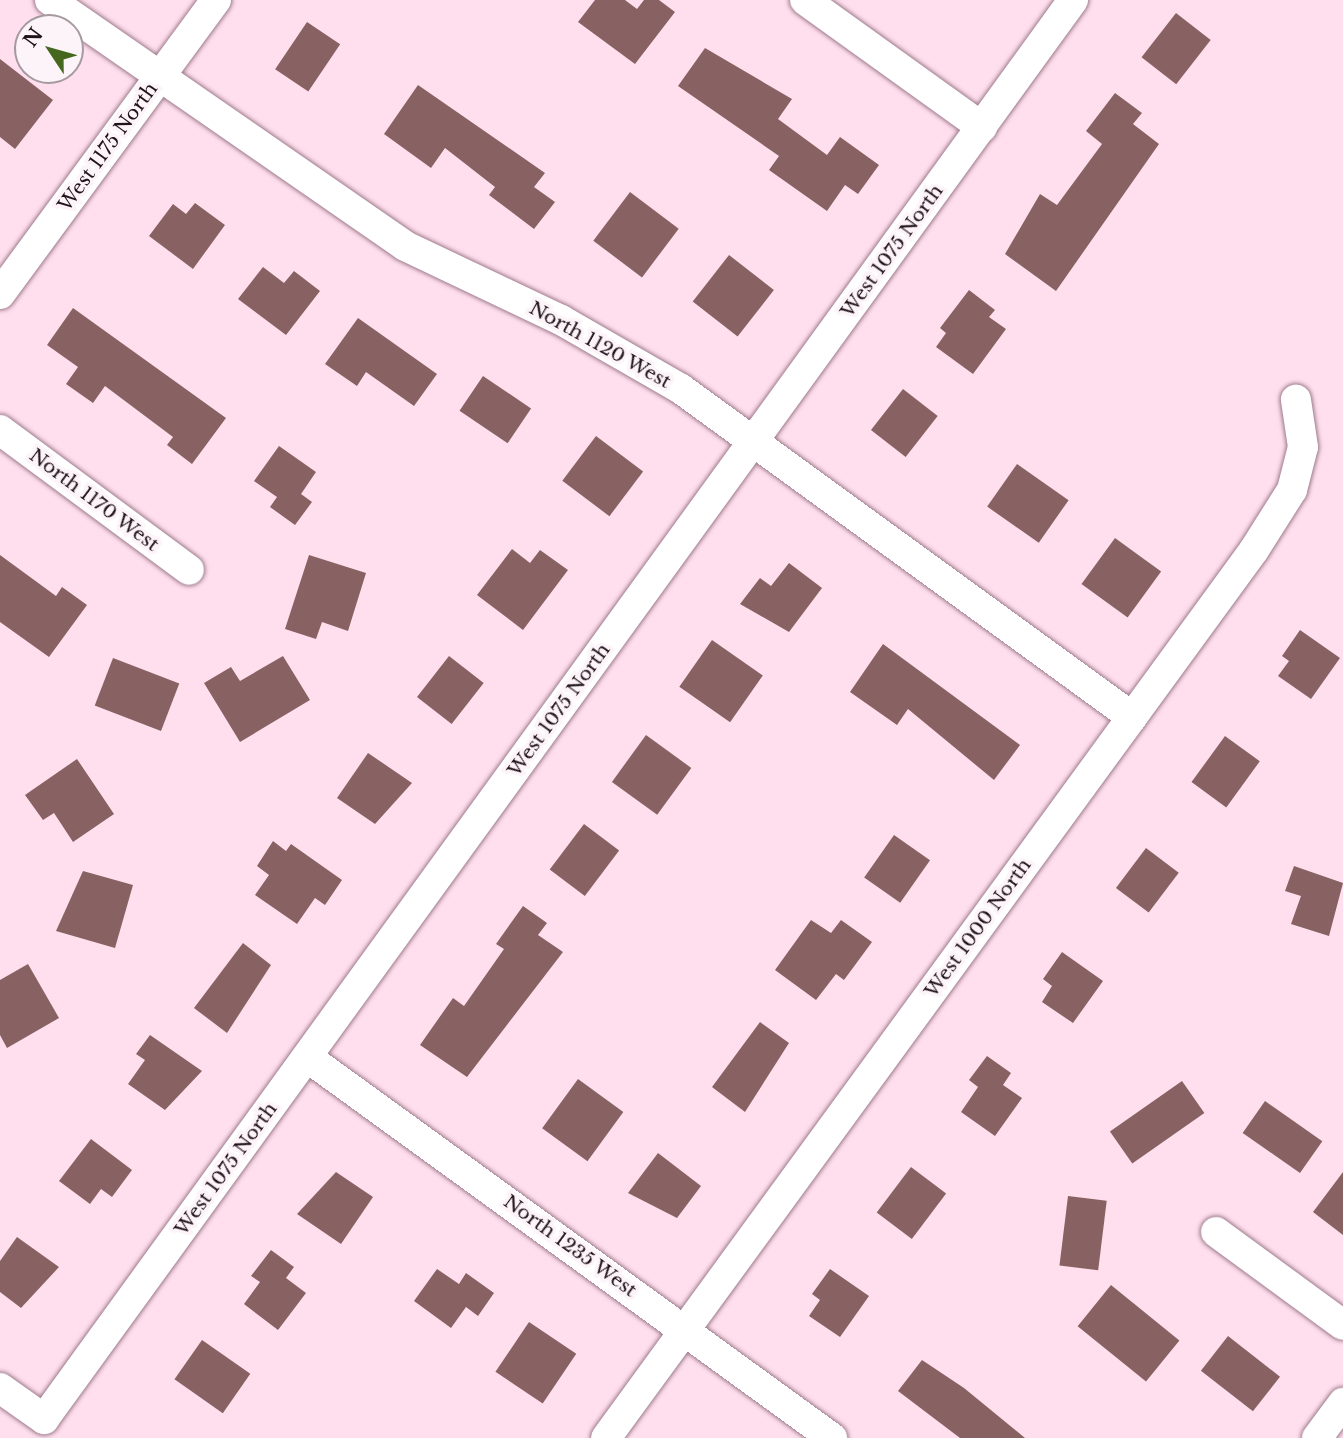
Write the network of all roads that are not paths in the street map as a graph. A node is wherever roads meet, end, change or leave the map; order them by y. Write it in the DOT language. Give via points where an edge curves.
graph roads {
  1 [pos="50,0"];
  2 [pos="216,0"];
  3 [pos="805,0"];
  4 [pos="1073,0"];
  5 [pos="158,78"];
  6 [pos="982,127"];
  7 [pos="0,294"];
  8 [pos="1296,400"];
  9 [pos="0,430"];
  10 [pos="753,442"];
  11 [pos="189,570"];
  12 [pos="1132,717"];
  13 [pos="306,1058"];
  14 [pos="1216,1232"];
  15 [pos="1343,1325"];
  16 [pos="685,1330"];
  17 [pos="0,1388"];
  18 [pos="1343,1403"];
  19 [pos="606,1438"];
  20 [pos="831,1438"];
  21 [pos="1317,1438"];
  1 -- 5 [label="street, North 1120 West"];
  2 -- 5 [label="street, West 1175 North"];
  3 -- 6 [label="street"];
  4 -- 6 [label="street, West 1075 North"];
  5 -- 7 [label="street, West 1175 North"];
  5 -- 10 [label="street, North 1120 West" via="405,246 561,320 681,389"];
  6 -- 10 [label="street, West 1075 North"];
  8 -- 12 [label="street, West 1000 North" via="1303,447 1293,490"];
  9 -- 11 [label="street, North 1170 West"];
  10 -- 12 [label="street, North 1120 West"];
  10 -- 13 [label="street, West 1075 North"];
  12 -- 16 [label="street, West 1000 North"];
  13 -- 16 [label="street, North 1235 West"];
  13 -- 17 [label="street, West 1075 North" via="44,1419"];
  14 -- 15 [label="street"];
  16 -- 19 [label="street, West 1000 North"];
  16 -- 20 [label="street, North 1235 West"];
  18 -- 21 [label="street"];
}
